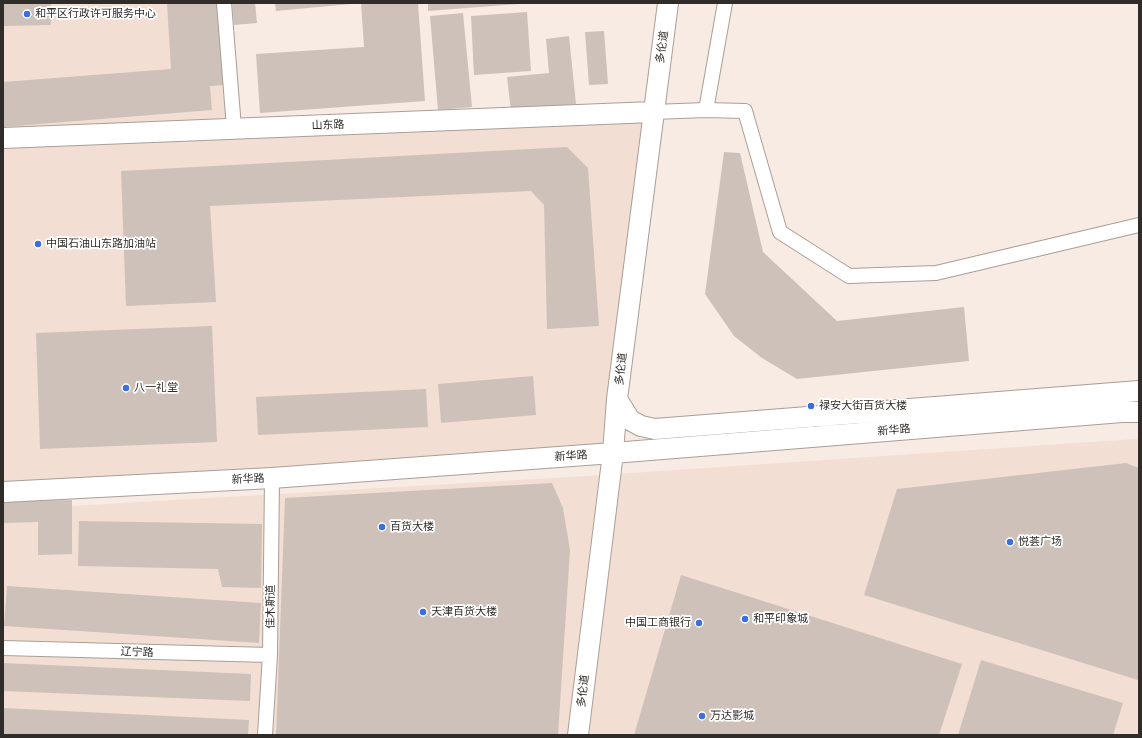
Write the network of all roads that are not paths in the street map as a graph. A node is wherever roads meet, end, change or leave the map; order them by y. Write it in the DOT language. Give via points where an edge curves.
graph roads {
  1 [pos="224,3"];
  2 [pos="668,3"];
  3 [pos="725,3"];
  4 [pos="706,110"];
  5 [pos="653,112"];
  6 [pos="234,128"];
  7 [pos="3,138"];
  8 [pos="1139,225"];
  9 [pos="1139,391"];
  10 [pos="617,399"];
  11 [pos="1139,412"];
  12 [pos="613,453"];
  13 [pos="272,478"];
  14 [pos="3,492"];
  15 [pos="3,648"];
  16 [pos="270,655"];
  17 [pos="265,735"];
  18 [pos="578,735"];
  1 -- 6 [label="street"];
  2 -- 5 [label="street, 多伦道"];
  3 -- 4 [label="street"];
  4 -- 5 [label="street"];
  4 -- 8 [label="street" via="745,111 780,232 850,276 936,272"];
  5 -- 6 [label="street, 山东路"];
  5 -- 10 [label="street, 多伦道"];
  6 -- 7 [label="street, 山东路"];
  9 -- 10 [label="street, 新华路" via="655,429 630,420"];
  10 -- 12 [label="street, 多伦道"];
  11 -- 12 [label="street, 新华路"];
  12 -- 13 [label="street, 新华路"];
  12 -- 18 [label="street, 多伦道"];
  13 -- 14 [label="street, 新华路"];
  13 -- 16 [label="street, 佳木斯道"];
  15 -- 16 [label="street, 辽宁路"];
  16 -- 17 [label="street, 佳木斯道"];
}
